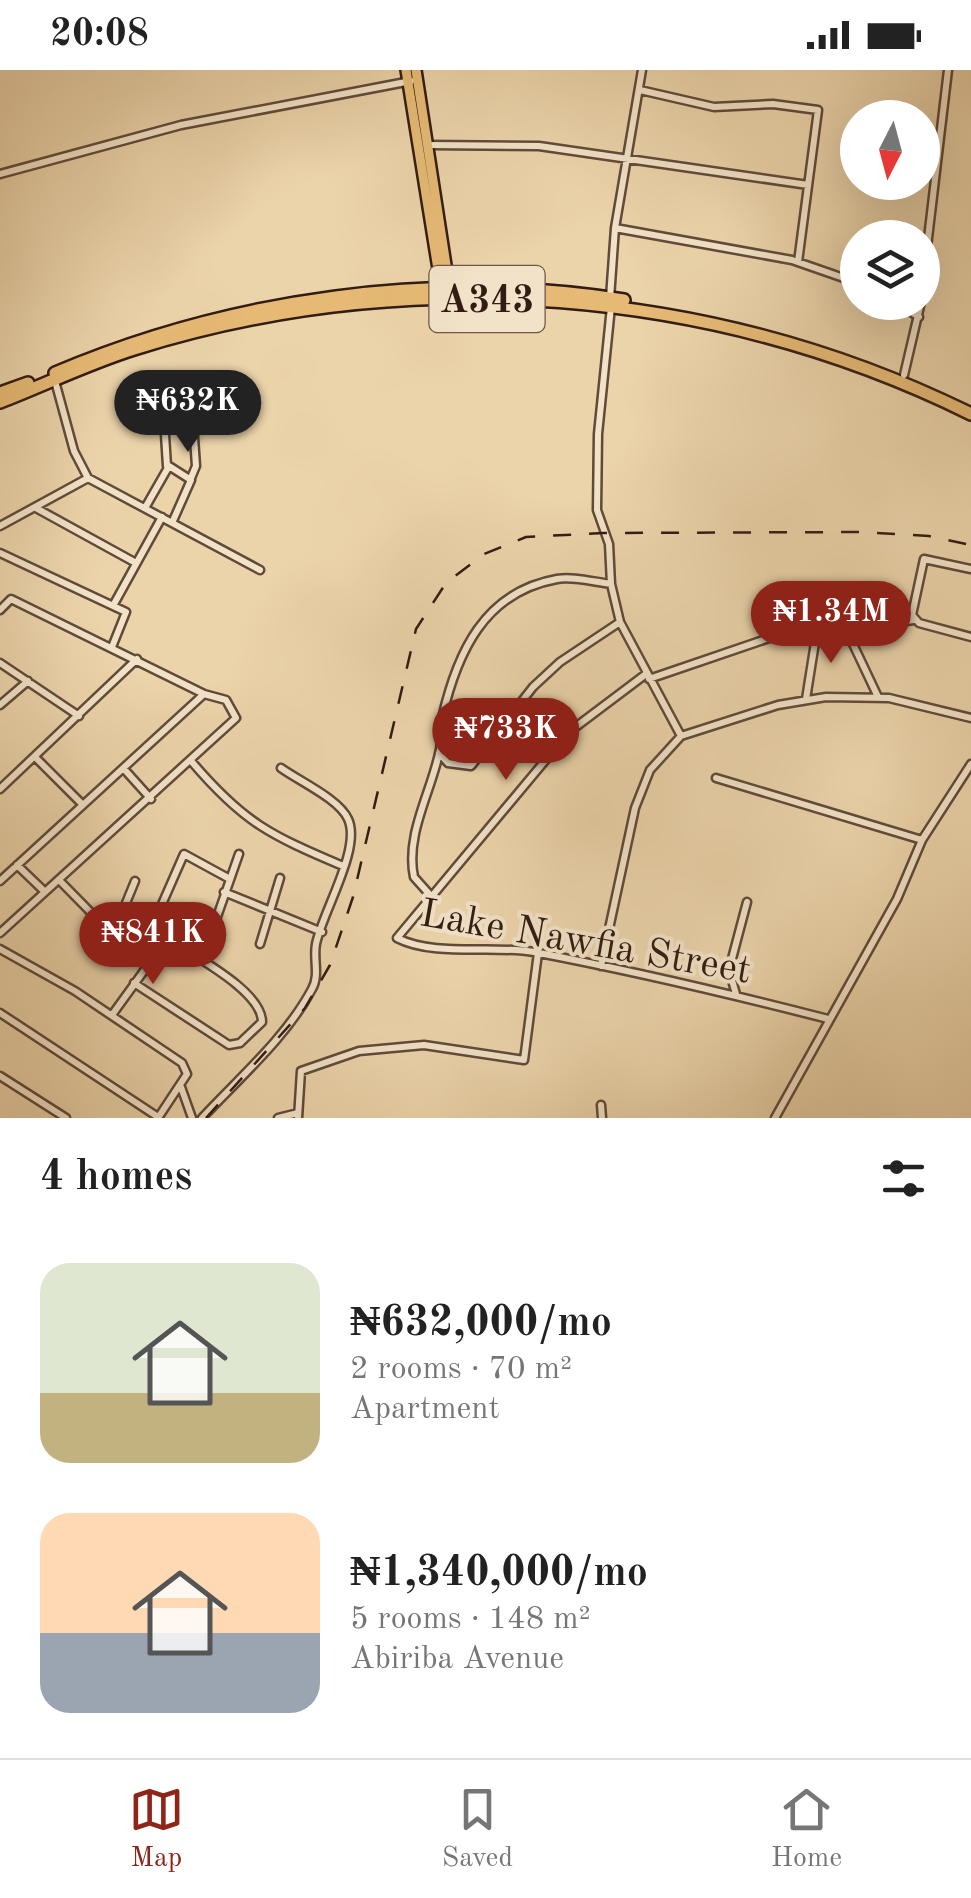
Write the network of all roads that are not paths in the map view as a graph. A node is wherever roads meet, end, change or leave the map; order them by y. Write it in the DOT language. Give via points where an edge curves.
graph roads {
  1 [pos="406,70"];
  2 [pos="642,70"];
  3 [pos="948,70"];
  4 [pos="413,77"];
  5 [pos="640,90"];
  6 [pos="428,145"];
  7 [pos="628,158"];
  8 [pos="0,174"];
  9 [pos="808,185"];
  10 [pos="930,220"];
  11 [pos="616,228"];
  12 [pos="798,262"];
  13 [pos="840,277"];
  14 [pos="446,294"];
  15 [pos="611,302"];
  16 [pos="918,320"];
  17 [pos="904,375"];
  18 [pos="56,380"];
  19 [pos="0,393"];
  20 [pos="0,402"];
  21 [pos="971,405"];
  22 [pos="192,409"];
  23 [pos="971,414"];
  24 [pos="164,419"];
  25 [pos="168,466"];
  26 [pos="88,478"];
  27 [pos="191,478"];
  28 [pos="36,508"];
  29 [pos="145,508"];
  30 [pos="162,518"];
  31 [pos="172,523"];
  32 [pos="0,526"];
  33 [pos="0,553"];
  34 [pos="136,563"];
  35 [pos="971,569"];
  36 [pos="260,570"];
  37 [pos="611,584"];
  38 [pos="114,604"];
  39 [pos="0,610"];
  40 [pos="914,620"];
  41 [pos="620,622"];
  42 [pos="817,630"];
  43 [pos="971,637"];
  44 [pos="853,644"];
  45 [pos="112,647"];
  46 [pos="137,659"];
  47 [pos="0,663"];
  48 [pos="648,677"];
  49 [pos="28,682"];
  50 [pos="204,694"];
  51 [pos="878,697"];
  52 [pos="806,700"];
  53 [pos="0,704"];
  54 [pos="79,716"];
  55 [pos="971,718"];
  56 [pos="681,736"];
  57 [pos="440,753"];
  58 [pos="36,758"];
  59 [pos="192,762"];
  60 [pos="971,764"];
  61 [pos="124,768"];
  62 [pos="281,768"];
  63 [pos="716,778"];
  64 [pos="0,788"];
  65 [pos="151,799"];
  66 [pos="83,805"];
  67 [pos="922,840"];
  68 [pos="239,854"];
  69 [pos="17,865"];
  70 [pos="343,866"];
  71 [pos="228,878"];
  72 [pos="280,878"];
  73 [pos="59,880"];
  74 [pos="0,881"];
  75 [pos="134,881"];
  76 [pos="44,892"];
  77 [pos="224,892"];
  78 [pos="431,896"];
  79 [pos="747,902"];
  80 [pos="271,913"];
  81 [pos="137,914"];
  82 [pos="152,927"];
  83 [pos="322,932"];
  84 [pos="0,933"];
  85 [pos="166,939"];
  86 [pos="260,944"];
  87 [pos="0,949"];
  88 [pos="538,953"];
  89 [pos="196,958"];
  90 [pos="601,966"];
  91 [pos="134,982"];
  92 [pos="736,994"];
  93 [pos="0,1013"];
  94 [pos="112,1015"];
  95 [pos="828,1020"];
  96 [pos="0,1076"];
  97 [pos="181,1086"];
  98 [pos="602,1106"];
  99 [pos="298,1116"];
  100 [pos="158,1117"];
  101 [pos="66,1118"];
  102 [pos="192,1118"];
  103 [pos="202,1118"];
  104 [pos="278,1118"];
  105 [pos="602,1118"];
  106 [pos="775,1118"];
  1 -- 4 [label="main road"];
  2 -- 5 [label="street"];
  3 -- 10 [label="street"];
  4 -- 6 [label="main road"];
  4 -- 8 [label="street" via="181,125"];
  4 -- 14 [label="main road"];
  5 -- 7 [label="street"];
  5 -- 9 [label="street" via="714,107 814,108"];
  6 -- 7 [label="street" via="538,146"];
  6 -- 14 [label="main road"];
  7 -- 9 [label="street"];
  7 -- 11 [label="street"];
  9 -- 12 [label="street"];
  11 -- 12 [label="street"];
  11 -- 15 [label="street"];
  12 -- 13 [label="street"];
  14 -- 15 [label="highway, A343"];
  14 -- 18 [label="highway, A343" via="265,317 132,350"];
  14 -- 19 [label="highway, A343" via="290,303 148,336"];
  15 -- 17 [label="highway, A343" via="794,338"];
  15 -- 23 [label="highway, A343" via="801,346"];
  15 -- 37 [label="street" via="597,510 609,544"];
  16 -- 17 [label="street"];
  17 -- 21 [label="highway, A343"];
  18 -- 20 [label="highway, A343"];
  18 -- 26 [label="street"];
  22 -- 27 [label="street"];
  24 -- 25 [label="street"];
  25 -- 27 [label="street"];
  25 -- 29 [label="street"];
  26 -- 28 [label="street"];
  26 -- 29 [label="street"];
  27 -- 31 [label="street"];
  28 -- 32 [label="street"];
  28 -- 34 [label="street"];
  29 -- 30 [label="street"];
  30 -- 31 [label="street"];
  30 -- 34 [label="street"];
  31 -- 36 [label="street"];
  33 -- 38 [label="street"];
  34 -- 38 [label="street"];
  35 -- 40 [label="street" via="922,560"];
  37 -- 41 [label="street"];
  37 -- 57 [label="street" via="560,578 524,589 494,610 457,660 440,724"];
  38 -- 45 [label="street" via="127,613"];
  39 -- 45 [label="street" via="11,599"];
  40 -- 42 [label="street"];
  40 -- 43 [label="street"];
  41 -- 48 [label="street"];
  41 -- 57 [label="street" via="533,686 471,766 448,764"];
  42 -- 48 [label="street" via="772,637"];
  42 -- 52 [label="street"];
  44 -- 51 [label="street"];
  45 -- 46 [label="street"];
  46 -- 50 [label="street"];
  46 -- 54 [label="street"];
  47 -- 49 [label="street"];
  48 -- 56 [label="street"];
  48 -- 78 [label="street" via="569,732"];
  49 -- 53 [label="street"];
  49 -- 54 [label="street"];
  50 -- 59 [label="street" via="226,700 236,718"];
  50 -- 61 [label="street"];
  51 -- 52 [label="street"];
  51 -- 55 [label="street"];
  52 -- 56 [label="street"];
  54 -- 58 [label="street"];
  56 -- 90 [label="street" via="650,770 635,808"];
  57 -- 78 [label="street" via="410,862"];
  58 -- 64 [label="street"];
  58 -- 66 [label="street"];
  59 -- 65 [label="street"];
  59 -- 70 [label="street" via="247,818"];
  60 -- 67 [label="street"];
  61 -- 65 [label="street"];
  61 -- 66 [label="street"];
  62 -- 70 [label="street" via="350,822"];
  63 -- 67 [label="street"];
  65 -- 73 [label="street"];
  66 -- 69 [label="street"];
  67 -- 95 [label="street" via="897,899"];
  68 -- 71 [label="street"];
  69 -- 74 [label="street"];
  69 -- 76 [label="street"];
  70 -- 83 [label="street"];
  71 -- 77 [label="street"];
  71 -- 82 [label="street" via="184,854"];
  72 -- 80 [label="street"];
  73 -- 76 [label="street"];
  73 -- 81 [label="street" via="108,934"];
  75 -- 81 [label="street" via="126,904"];
  76 -- 84 [label="street"];
  77 -- 80 [label="street"];
  77 -- 89 [label="street"];
  78 -- 88 [label="street, Lake Nawfia Street" via="397,938"];
  79 -- 92 [label="street" via="729,970"];
  80 -- 83 [label="street"];
  80 -- 86 [label="street"];
  81 -- 82 [label="street"];
  82 -- 85 [label="street"];
  83 -- 103 [label="street" via="311,992"];
  85 -- 89 [label="street"];
  85 -- 91 [label="street"];
  87 -- 94 [label="street"];
  88 -- 90 [label="street, Lake Nawfia Street"];
  88 -- 99 [label="street" via="524,1060 424,1045 359,1050 302,1072"];
  89 -- 91 [label="street" via="260,1008 262,1022 240,1043 229,1045"];
  90 -- 92 [label="street, Lake Nawfia Street"];
  91 -- 94 [label="street"];
  92 -- 95 [label="street, Lake Nawfia Street"];
  93 -- 100 [label="street"];
  94 -- 97 [label="street" via="182,1063 187,1074"];
  95 -- 106 [label="street"];
  96 -- 101 [label="street"];
  97 -- 100 [label="street"];
  97 -- 102 [label="street"];
  98 -- 105 [label="street"];
  99 -- 104 [label="street"];
}
